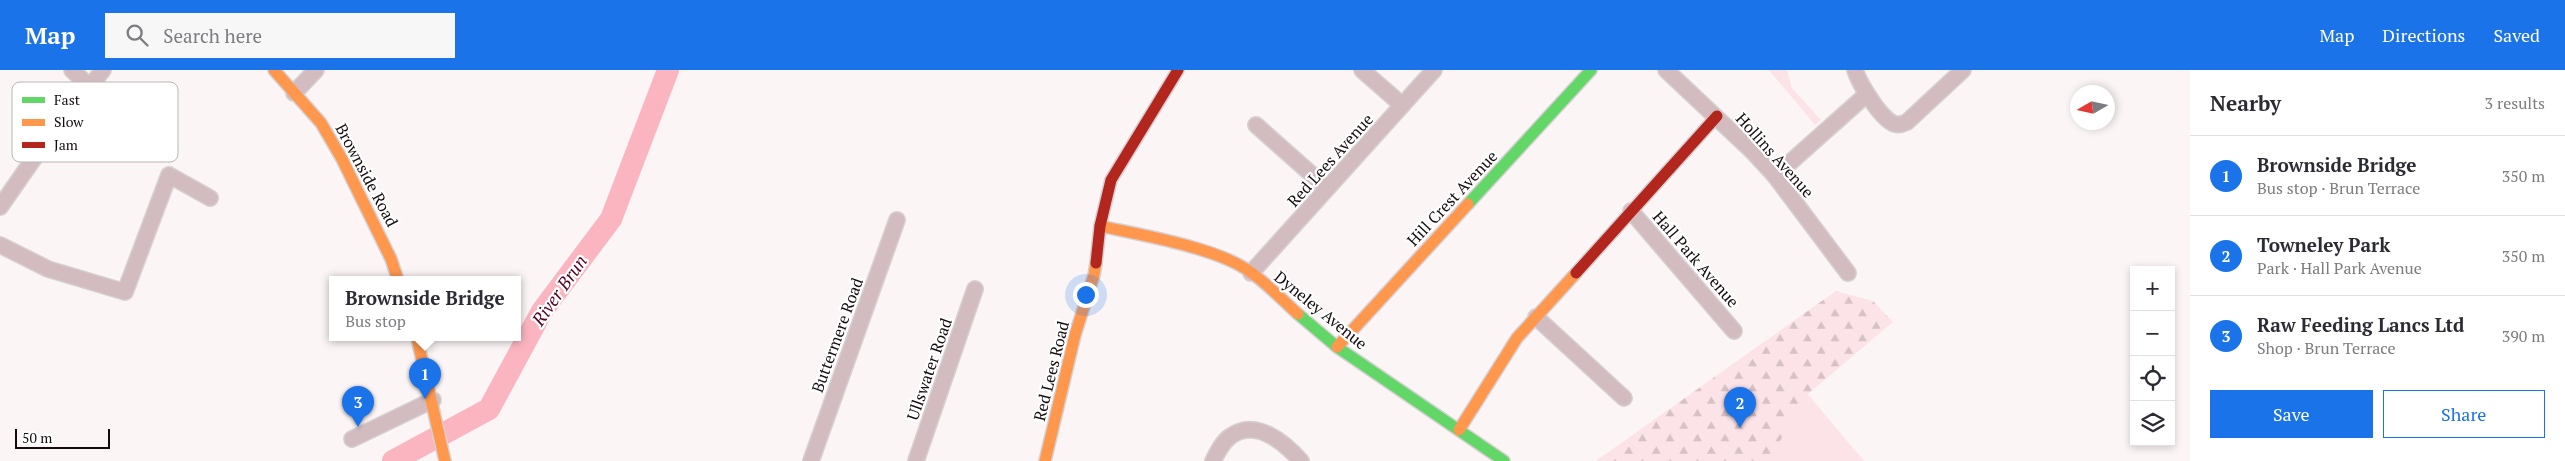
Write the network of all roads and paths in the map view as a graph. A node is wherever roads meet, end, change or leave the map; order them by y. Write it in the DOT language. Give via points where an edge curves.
graph roads {
  1 [pos="72,70"];
  2 [pos="103,70"];
  3 [pos="274,70"];
  4 [pos="316,70"];
  5 [pos="1178,70"];
  6 [pos="1362,70"];
  7 [pos="1434,70"];
  8 [pos="1591,70"];
  9 [pos="1666,70"];
  10 [pos="1854,70"];
  11 [pos="1963,70"];
  12 [pos="85,82"];
  13 [pos="94,82"];
  14 [pos="294,94"];
  15 [pos="1867,94"];
  16 [pos="1402,106"];
  17 [pos="1716,116"];
  18 [pos="1256,125"];
  19 [pos="34,162"];
  20 [pos="1775,176"];
  21 [pos="1327,188"];
  22 [pos="210,198"];
  23 [pos="0,207"];
  24 [pos="1631,210"];
  25 [pos="897,220"];
  26 [pos="1100,226"];
  27 [pos="0,245"];
  28 [pos="1251,273"];
  29 [pos="1848,273"];
  30 [pos="396,276"];
  31 [pos="975,289"];
  32 [pos="1536,316"];
  33 [pos="1734,331"];
  34 [pos="418,341"];
  35 [pos="1337,347"];
  36 [pos="1624,398"];
  37 [pos="432,400"];
  38 [pos="1458,430"];
  39 [pos="352,439"];
  40 [pos="445,461"];
  41 [pos="811,461"];
  42 [pos="916,461"];
  43 [pos="1045,461"];
  44 [pos="1213,461"];
  45 [pos="1301,461"];
  46 [pos="1504,461"];
  1 -- 12 [label="street"];
  2 -- 13 [label="street"];
  3 -- 14 [label="street, Brownside Road"];
  4 -- 14 [label="street"];
  5 -- 26 [label="street, Red Lees Road" via="1110,180"];
  6 -- 16 [label="street"];
  7 -- 16 [label="street, Red Lees Avenue"];
  8 -- 35 [label="street, Hill Crest Avenue"];
  9 -- 17 [label="street, Hollins Avenue"];
  10 -- 15 [label="street" via="1858,83"];
  11 -- 15 [label="street" via="1907,122 1900,124 1886,119"];
  14 -- 30 [label="street, Brownside Road" via="321,123 342,159"];
  15 -- 20 [label="street"];
  16 -- 21 [label="street, Red Lees Avenue"];
  17 -- 20 [label="street, Hollins Avenue"];
  17 -- 24 [label="street, Hall Park Avenue"];
  18 -- 21 [label="street"];
  19 -- 23 [label="street"];
  20 -- 29 [label="street, Hollins Avenue"];
  21 -- 28 [label="street, Red Lees Avenue"];
  22 -- 27 [label="street" via="169,175 126,292 48,269"];
  24 -- 32 [label="street, Hall Park Avenue"];
  24 -- 33 [label="street, Hall Park Avenue"];
  25 -- 41 [label="street, Buttermere Road"];
  26 -- 28 [label="street, Dyneley Avenue" via="1168,241 1226,259"];
  26 -- 43 [label="street, Red Lees Road" via="1094,275 1075,335"];
  28 -- 35 [label="street, Dyneley Avenue"];
  31 -- 42 [label="street, Ullswater Road"];
  32 -- 36 [label="street"];
  32 -- 38 [label="street, Hall Park Avenue" via="1516,338"];
  34 -- 37 [label="street"];
  35 -- 38 [label="street, Dyneley Avenue"];
  37 -- 39 [label="street"];
  37 -- 40 [label="street"];
  38 -- 46 [label="street, Dyneley Avenue"];
  44 -- 45 [label="street" via="1230,436 1248,430 1266,432 1290,448"];
}
